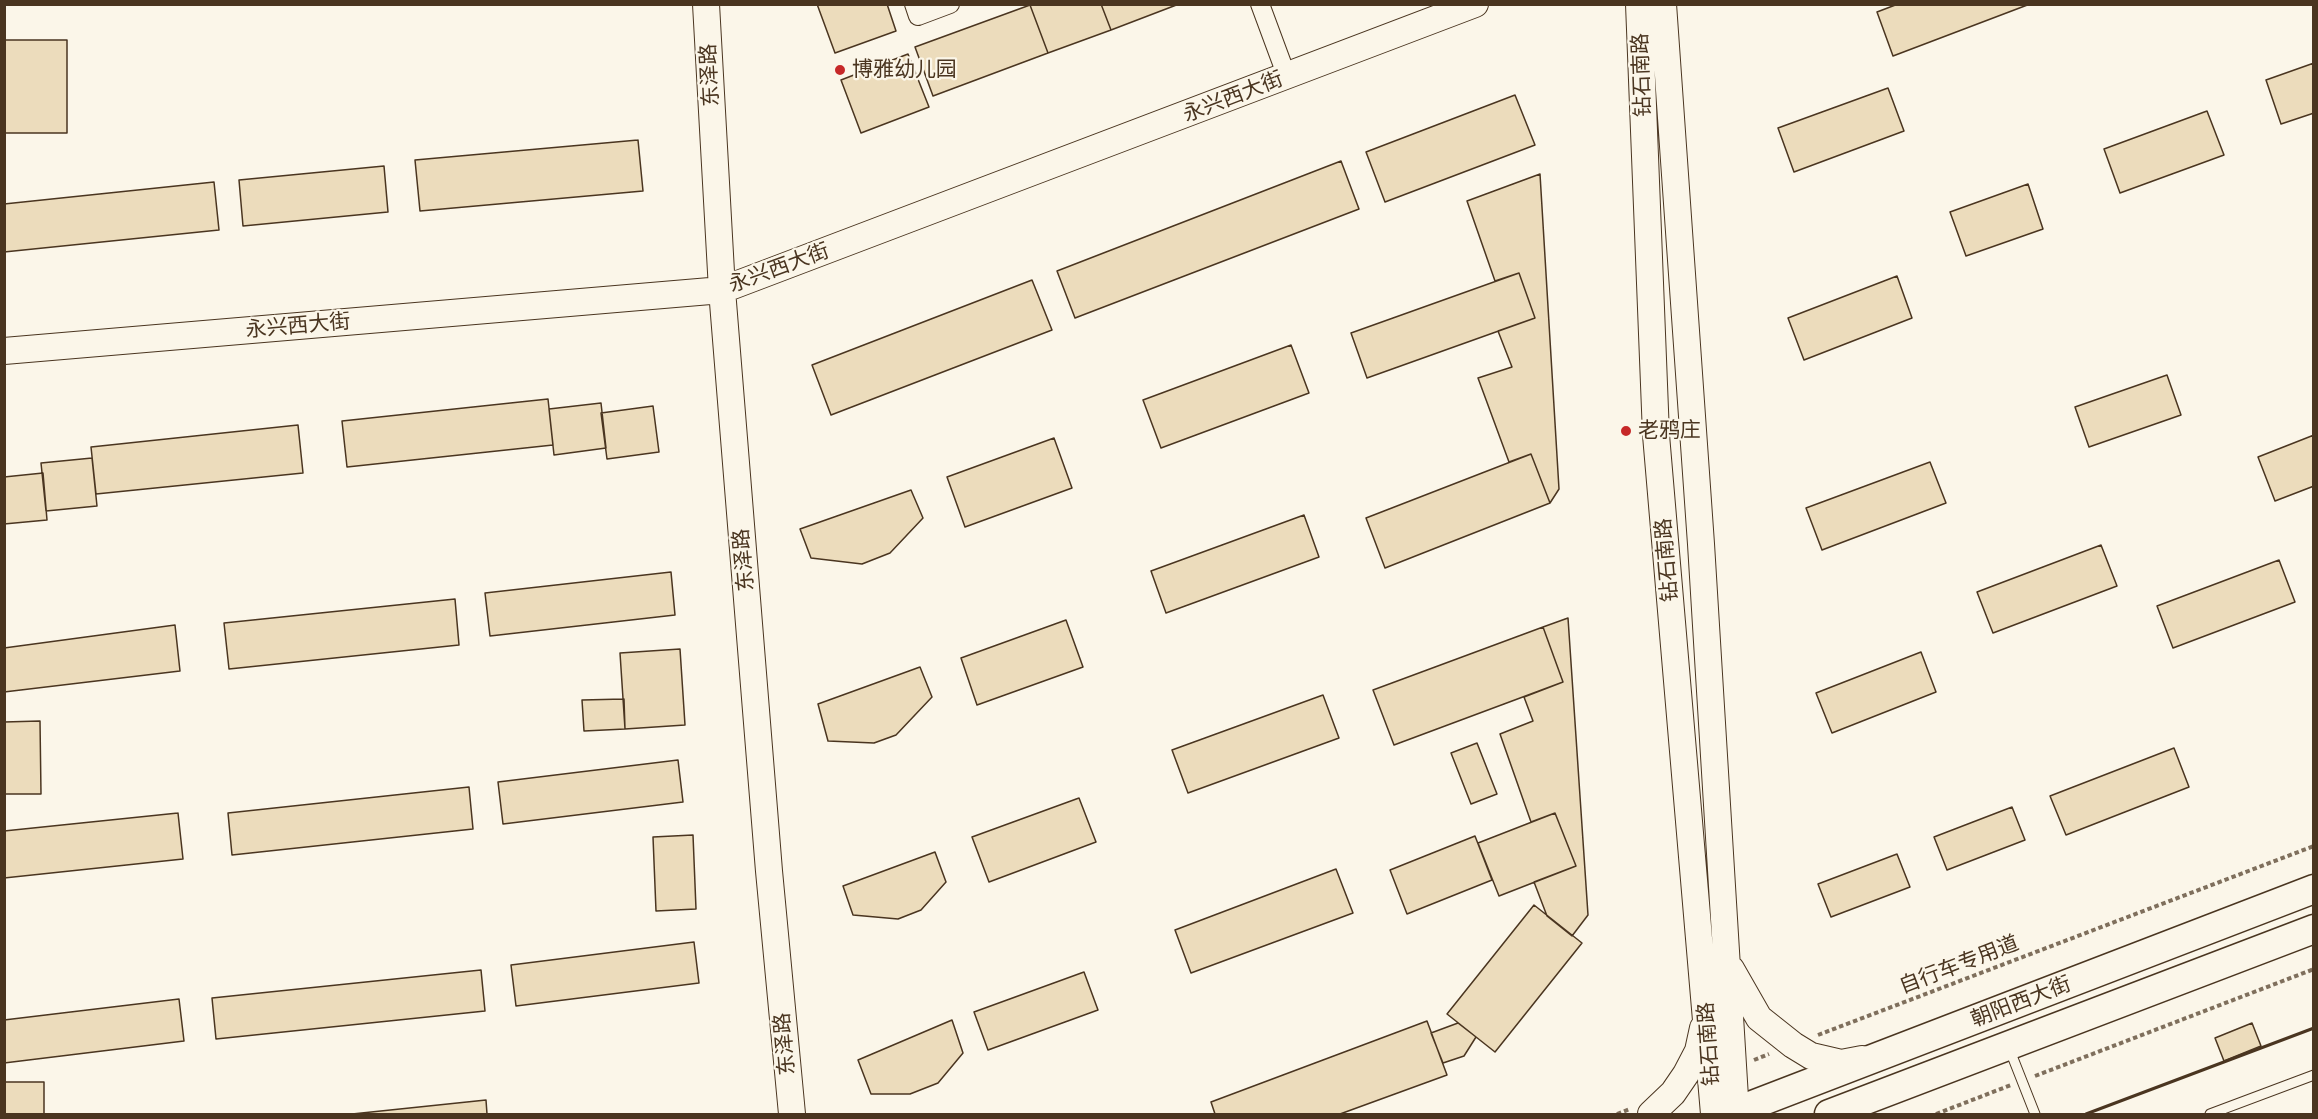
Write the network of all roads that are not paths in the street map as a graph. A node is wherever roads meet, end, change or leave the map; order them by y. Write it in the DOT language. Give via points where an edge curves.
graph roads {
  1 [pos="706,4"];
  2 [pos="914,4"];
  3 [pos="950,4"];
  4 [pos="1260,4"];
  5 [pos="1475,4"];
  6 [pos="1639,4"];
  7 [pos="1663,4"];
  8 [pos="1287,77"];
  9 [pos="722,290"];
  10 [pos="4,351"];
  11 [pos="2313,889"];
  12 [pos="2313,929"];
  13 [pos="1727,960"];
  14 [pos="1707,1014"];
  15 [pos="2008,1046"];
  16 [pos="1883,1055"];
  17 [pos="2313,1075"];
  18 [pos="1898,1088"];
  19 [pos="1643,1111"];
  20 [pos="792,1114"];
  21 [pos="1729,1114"];
  22 [pos="1829,1114"];
  23 [pos="1857,1114"];
  24 [pos="2035,1114"];
  25 [pos="2210,1114"];
  1 -- 9 [label="main road, 东泽路"];
  2 -- 3 [label="street" via="918,16"];
  4 -- 8 [label="street"];
  5 -- 8 [label="main road, 永兴西大街"];
  6 -- 14 [label="main road, 钻石南路" via="1656,435"];
  7 -- 13 [label="main road, 钻石南路"];
  8 -- 9 [label="main road, 永兴西大街"];
  9 -- 10 [label="main road, 永兴西大街"];
  9 -- 20 [label="main road, 东泽路"];
  11 -- 16 [label="main road, 朝阳西大街"];
  12 -- 15 [label="main road, 朝阳西大街"];
  13 -- 16 [label="main road" via="1759,1018 1811,1056 1841,1063"];
  13 -- 21 [label="main road, 钻石南路" via="1733,1068"];
  14 -- 19 [label="main road" via="1698,1051 1686,1074 1673,1093"];
  14 -- 21 [label="main road, 钻石南路"];
  15 -- 18 [label="main road, 朝阳西大街"];
  15 -- 24 [label="lane"];
  16 -- 21 [label="main road, 朝阳西大街"];
  17 -- 25 [label="lane"];
  18 -- 22 [label="main road, 朝阳西大街"];
  18 -- 23 [label="main road"];
}
